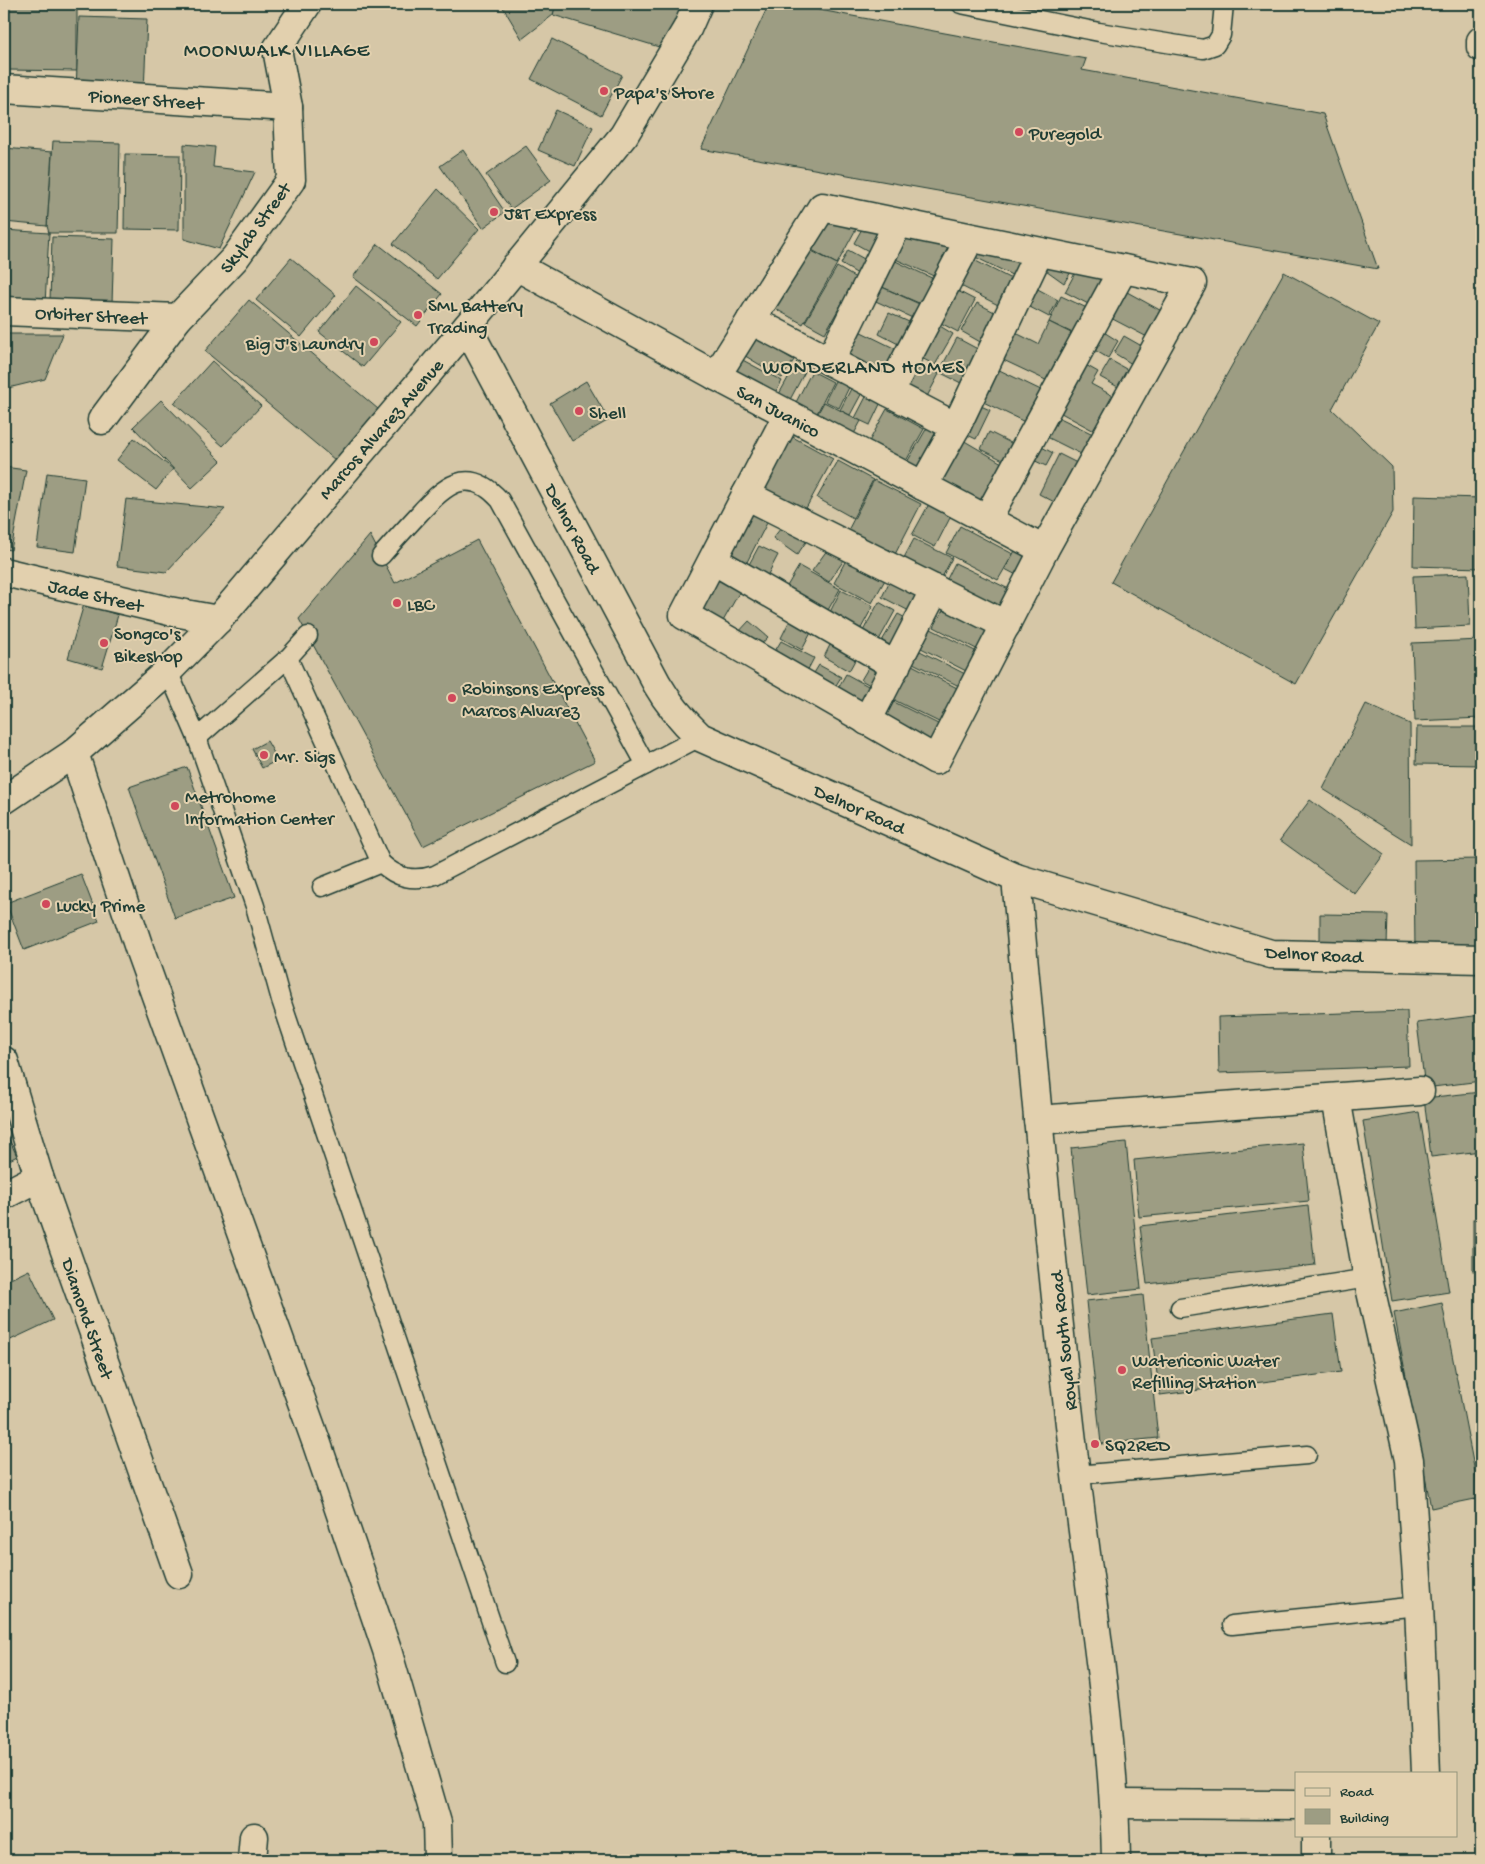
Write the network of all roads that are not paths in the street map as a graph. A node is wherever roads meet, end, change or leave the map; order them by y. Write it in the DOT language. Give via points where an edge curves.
graph roads {
  1 [pos="307,4"];
  2 [pos="698,4"];
  3 [pos="961,4"];
  4 [pos="1224,4"];
  5 [pos="1481,41"];
  6 [pos="1481,47"];
  7 [pos="4,89"];
  8 [pos="288,107"];
  9 [pos="898,223"];
  10 [pos="970,238"];
  11 [pos="1039,252"];
  12 [pos="516,266"];
  13 [pos="1122,269"];
  14 [pos="4,310"];
  15 [pos="178,318"];
  16 [pos="751,320"];
  17 [pos="467,328"];
  18 [pos="830,361"];
  19 [pos="716,376"];
  20 [pos="889,392"];
  21 [pos="788,414"];
  22 [pos="102,420"];
  23 [pos="956,428"];
  24 [pos="923,486"];
  25 [pos="746,495"];
  26 [pos="987,519"];
  27 [pos="1044,550"];
  28 [pos="381,556"];
  29 [pos="713,560"];
  30 [pos="4,572"];
  31 [pos="935,589"];
  32 [pos="218,620"];
  33 [pos="1006,625"];
  34 [pos="308,636"];
  35 [pos="288,658"];
  36 [pos="896,666"];
  37 [pos="168,670"];
  38 [pos="867,721"];
  39 [pos="700,737"];
  40 [pos="197,738"];
  41 [pos="74,753"];
  42 [pos="646,765"];
  43 [pos="4,800"];
  44 [pos="381,863"];
  45 [pos="1016,878"];
  46 [pos="322,888"];
  47 [pos="1481,959"];
  48 [pos="4,1060"];
  49 [pos="1420,1091"];
  50 [pos="1336,1098"];
  51 [pos="1038,1120"];
  52 [pos="39,1177"];
  53 [pos="4,1195"];
  54 [pos="1368,1278"];
  55 [pos="1180,1308"];
  56 [pos="1307,1455"];
  57 [pos="1076,1475"];
  58 [pos="179,1574"];
  59 [pos="1419,1606"];
  60 [pos="1232,1624"];
  61 [pos="505,1663"];
  62 [pos="1426,1772"];
  63 [pos="1116,1804"];
  64 [pos="1295,1805"];
  65 [pos="1316,1836"];
  66 [pos="438,1860"];
  67 [pos="1116,1860"];
  68 [pos="1316,1860"];
  1 -- 8 [label="street, Skylab Street" via="277,49"];
  2 -- 12 [label="street, Marcos Alvarez Avenue" via="687,29 624,135"];
  3 -- 4 [label="lane" via="1204,49 1215,45 1221,35"];
  5 -- 6 [label="street"];
  7 -- 8 [label="street, Pioneer Street"];
  8 -- 15 [label="street, Skylab Street" via="291,180 235,258"];
  9 -- 10 [label="street"];
  9 -- 16 [label="street" via="822,208"];
  9 -- 18 [label="street"];
  10 -- 11 [label="street"];
  10 -- 20 [label="street"];
  11 -- 13 [label="street"];
  11 -- 23 [label="street"];
  12 -- 17 [label="street, Marcos Alvarez Avenue"];
  12 -- 19 [label="street, San Juanico"];
  13 -- 26 [label="street"];
  13 -- 27 [label="street" via="1192,283"];
  14 -- 15 [label="street, Orbiter Street"];
  15 -- 22 [label="street, Skylab Street"];
  16 -- 18 [label="street"];
  16 -- 19 [label="street"];
  17 -- 32 [label="street, Marcos Alvarez Avenue"];
  17 -- 39 [label="street, Delnor Road" via="670,706"];
  18 -- 20 [label="street"];
  19 -- 21 [label="street, San Juanico"];
  20 -- 23 [label="street"];
  21 -- 24 [label="street, San Juanico"];
  21 -- 25 [label="street"];
  23 -- 24 [label="street"];
  24 -- 26 [label="street, San Juanico"];
  25 -- 29 [label="street"];
  25 -- 31 [label="street"];
  26 -- 27 [label="street, San Juanico"];
  27 -- 33 [label="street"];
  28 -- 42 [label="lane" via="438,493 453,483 471,481 488,487 500,500"];
  29 -- 36 [label="street"];
  29 -- 38 [label="street" via="684,615"];
  30 -- 32 [label="street, Jade Street"];
  31 -- 33 [label="street"];
  31 -- 36 [label="street"];
  32 -- 37 [label="street, Marcos Alvarez Avenue"];
  33 -- 38 [label="street" via="936,760"];
  34 -- 35 [label="lane"];
  35 -- 40 [label="lane"];
  35 -- 44 [label="lane"];
  36 -- 38 [label="street"];
  37 -- 40 [label="lane"];
  37 -- 41 [label="street, Marcos Alvarez Avenue"];
  39 -- 42 [label="lane"];
  39 -- 45 [label="street, Delnor Road"];
  40 -- 61 [label="lane" via="255,906 281,1000"];
  41 -- 43 [label="street, Marcos Alvarez Avenue"];
  41 -- 66 [label="street" via="141,954 314,1435 386,1650 437,1823"];
  42 -- 44 [label="lane" via="435,875 409,879 391,872"];
  44 -- 46 [label="lane"];
  45 -- 47 [label="street, Delnor Road" via="1271,954"];
  45 -- 51 [label="street, Royal South Road"];
  48 -- 52 [label="street, Diamond Street"];
  49 -- 50 [label="street"];
  50 -- 51 [label="street"];
  50 -- 54 [label="street"];
  51 -- 57 [label="street, Royal South Road"];
  52 -- 53 [label="street"];
  52 -- 58 [label="street, Diamond Street"];
  54 -- 55 [label="lane"];
  54 -- 59 [label="street" via="1409,1460"];
  56 -- 57 [label="lane"];
  57 -- 63 [label="street, Royal South Road"];
  59 -- 60 [label="lane"];
  59 -- 62 [label="street"];
  63 -- 64 [label="street"];
  63 -- 67 [label="street, Royal South Road"];
  65 -- 68 [label="street"];
}
